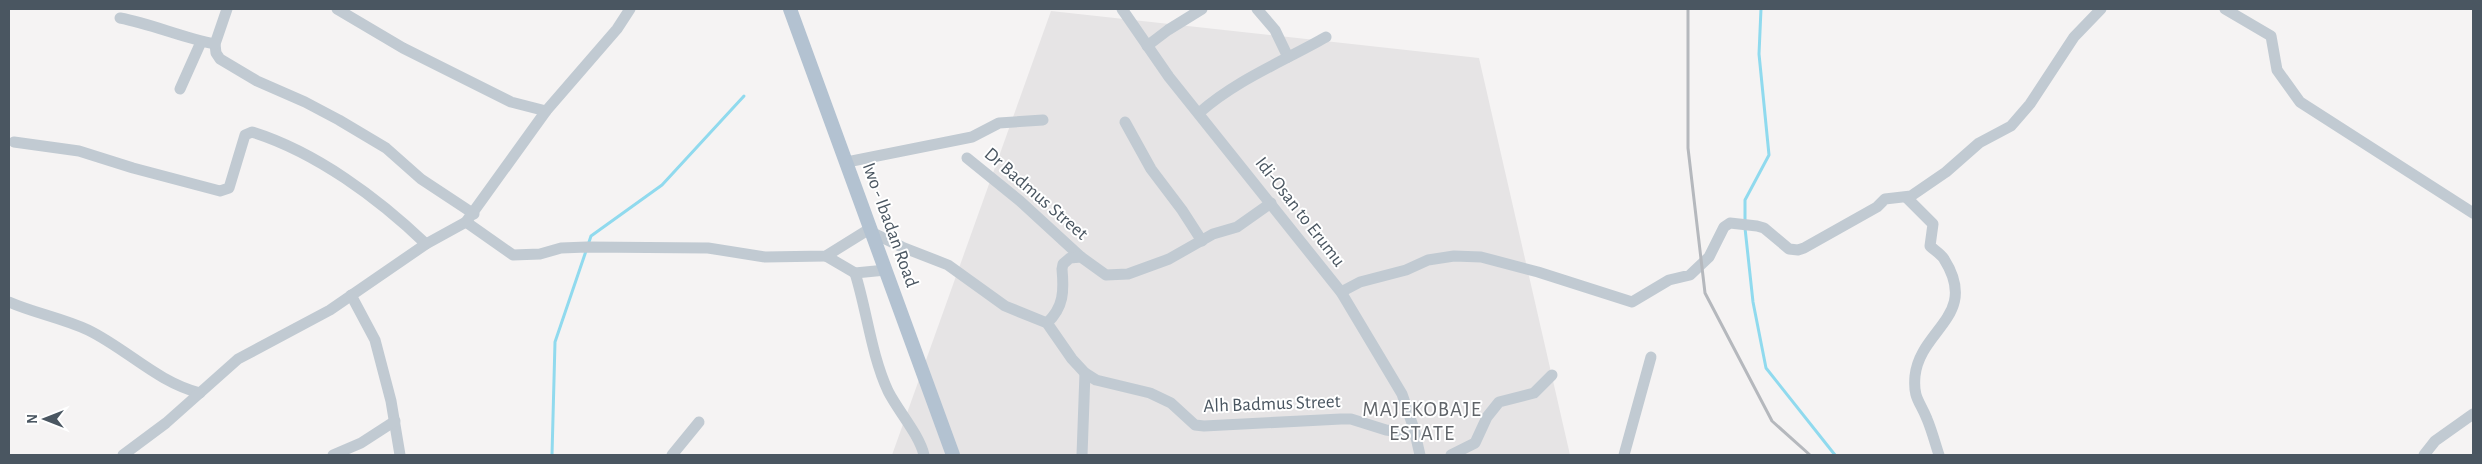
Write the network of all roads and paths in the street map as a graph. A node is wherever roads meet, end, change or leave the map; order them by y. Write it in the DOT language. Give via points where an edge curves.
graph roads {
  1 [pos="227,9"];
  2 [pos="336,9"];
  3 [pos="630,9"];
  4 [pos="790,9"];
  5 [pos="1122,9"];
  6 [pos="1202,9"];
  7 [pos="1257,9"];
  8 [pos="2101,9"];
  9 [pos="2225,9"];
  10 [pos="120,18"];
  11 [pos="1326,37"];
  12 [pos="201,42"];
  13 [pos="215,44"];
  14 [pos="1147,46"];
  15 [pos="1288,57"];
  16 [pos="180,89"];
  17 [pos="546,111"];
  18 [pos="1199,113"];
  19 [pos="1043,120"];
  20 [pos="1125,122"];
  21 [pos="14,142"];
  22 [pos="967,158"];
  23 [pos="846,162"];
  24 [pos="1907,198"];
  25 [pos="1271,203"];
  26 [pos="2473,213"];
  27 [pos="470,218"];
  28 [pos="872,231"];
  29 [pos="1202,241"];
  30 [pos="426,244"];
  31 [pos="826,256"];
  32 [pos="1081,257"];
  33 [pos="886,270"];
  34 [pos="855,273"];
  35 [pos="1341,292"];
  36 [pos="350,295"];
  37 [pos="9,302"];
  38 [pos="1047,323"];
  39 [pos="1651,357"];
  40 [pos="1085,373"];
  41 [pos="1552,375"];
  42 [pos="200,393"];
  43 [pos="2473,414"];
  44 [pos="395,421"];
  45 [pos="699,422"];
  46 [pos="1415,434"];
  47 [pos="123,455"];
  48 [pos="333,455"];
  49 [pos="400,455"];
  50 [pos="672,455"];
  51 [pos="924,455"];
  52 [pos="953,455"];
  53 [pos="1082,455"];
  54 [pos="1420,455"];
  55 [pos="1451,455"];
  56 [pos="1624,455"];
  57 [pos="1939,455"];
  58 [pos="2424,455"];
  1 -- 13 [label="street"];
  2 -- 17 [label="street" via="403,48 511,102"];
  3 -- 17 [label="street" via="617,30"];
  4 -- 23 [label="main road, Iwo - Ibadan Road"];
  5 -- 14 [label="street, Idi-Osan to Erumu"];
  6 -- 14 [label="street"];
  7 -- 15 [label="street" via="1275,30"];
  8 -- 24 [label="street" via="2074,37 2030,104 2011,126 1979,143 1946,172"];
  9 -- 26 [label="street" via="2270,36 2277,70 2300,102"];
  10 -- 12 [label="street"];
  11 -- 15 [label="street"];
  12 -- 13 [label="street"];
  12 -- 16 [label="street"];
  13 -- 27 [label="street" via="220,59 386,148"];
  14 -- 18 [label="street, Idi-Osan to Erumu"];
  15 -- 18 [label="street" via="1214,100"];
  17 -- 27 [label="street"];
  18 -- 25 [label="street, Idi-Osan to Erumu"];
  19 -- 23 [label="street" via="999,122 972,137"];
  20 -- 29 [label="street" via="1151,169"];
  21 -- 30 [label="street" via="79,151 220,191 229,188 242,142 252,132 357,186 396,215"];
  22 -- 32 [label="street, Dr Badmus Street"];
  23 -- 28 [label="main road, Iwo - Ibadan Road"];
  24 -- 35 [label="street" via="1885,199 1877,207 1798,250 1789,249 1764,228 1730,223 1724,227 1709,257 1690,275 1669,280 1632,302 1538,272 1472,256 1428,260 1406,270 1360,282"];
  24 -- 57 [label="street" via="1933,224 1930,246 1943,257 1954,283 1954,310 1920,356 1915,375 1919,406 1926,416"];
  25 -- 29 [label="street" via="1237,227"];
  25 -- 35 [label="street, Idi-Osan to Erumu"];
  27 -- 30 [label="street"];
  27 -- 31 [label="street" via="514,254 596,247 708,248 784,258"];
  28 -- 31 [label="street"];
  28 -- 33 [label="main road, Iwo - Ibadan Road"];
  28 -- 38 [label="street" via="948,265 1005,306"];
  29 -- 32 [label="street" via="1169,259 1114,276 1101,273"];
  30 -- 36 [label="street"];
  31 -- 34 [label="street"];
  32 -- 38 [label="street" via="1070,258 1063,264 1062,300 1055,316"];
  33 -- 34 [label="street"];
  33 -- 52 [label="main road, Iwo - Ibadan Road"];
  34 -- 51 [label="street" via="888,391"];
  35 -- 46 [label="street, Idi-Osan to Erumu" via="1402,394"];
  36 -- 42 [label="street" via="308,324 254,348"];
  36 -- 44 [label="street" via="375,340"];
  37 -- 42 [label="street" via="61,315 142,363 156,375 181,388"];
  38 -- 40 [label="street, Alh Badmus Street"];
  39 -- 56 [label="street"];
  40 -- 46 [label="street, Alh Badmus Street" via="1096,380 1164,399 1195,425 1351,419 1386,430"];
  40 -- 53 [label="street"];
  41 -- 55 [label="street" via="1534,393 1498,402 1487,416 1475,443"];
  42 -- 47 [label="street"];
  43 -- 58 [label="street" via="2435,440"];
  44 -- 48 [label="street" via="361,443"];
  44 -- 49 [label="street"];
  45 -- 50 [label="street"];
  46 -- 54 [label="street, Idi-Osan to Erumu"];
}
